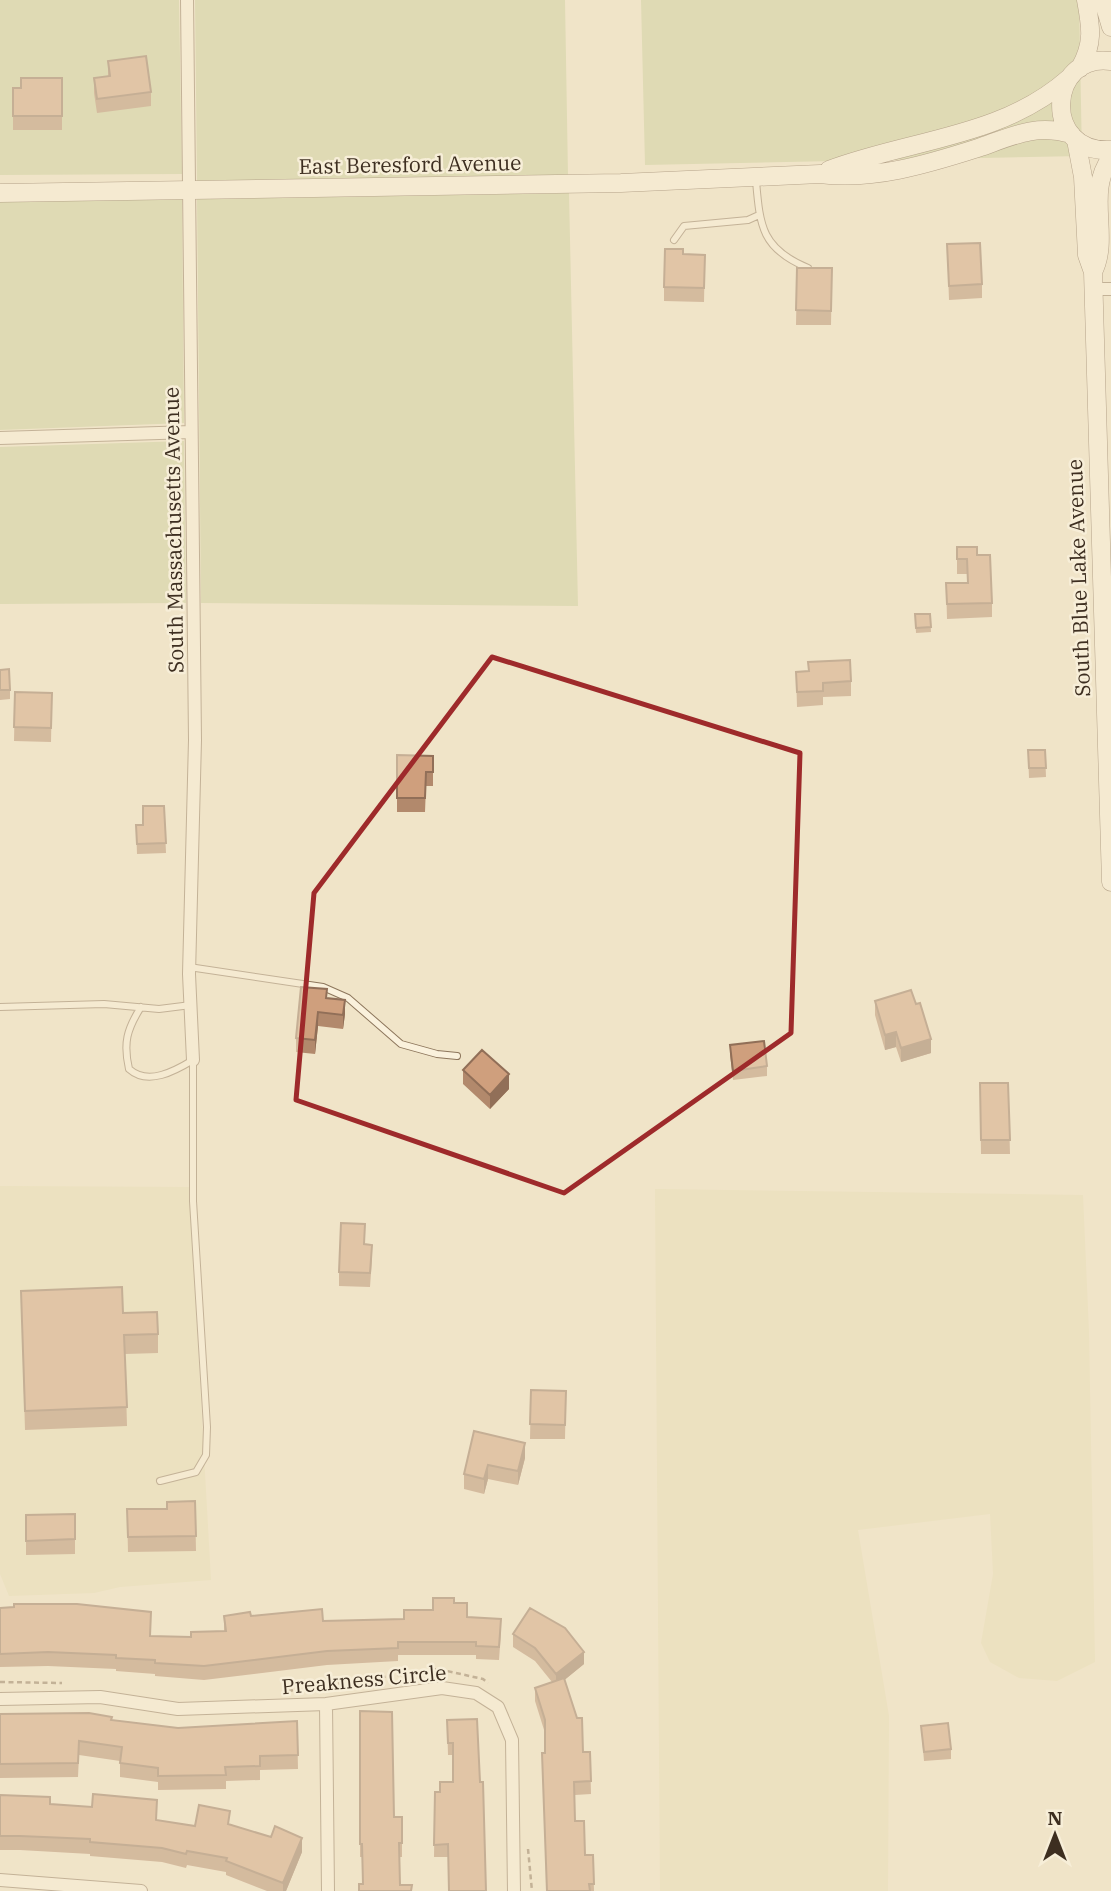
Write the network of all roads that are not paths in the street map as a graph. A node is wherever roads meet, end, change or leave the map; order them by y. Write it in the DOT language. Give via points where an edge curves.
graph roads {
  1 [pos="187,0"];
  2 [pos="1086,0"];
  3 [pos="1103,0"];
  4 [pos="1111,27"];
  5 [pos="1111,61"];
  6 [pos="1075,73"];
  7 [pos="1073,137"];
  8 [pos="1111,150"];
  9 [pos="1111,158"];
  10 [pos="820,174"];
  11 [pos="756,179"];
  12 [pos="190,190"];
  13 [pos="0,193"];
  14 [pos="759,215"];
  15 [pos="674,240"];
  16 [pos="808,268"];
  17 [pos="1099,284"];
  18 [pos="191,432"];
  19 [pos="0,438"];
  20 [pos="1110,849"];
  21 [pos="1111,882"];
  22 [pos="190,967"];
  23 [pos="191,1005"];
  24 [pos="0,1007"];
  25 [pos="141,1007"];
  26 [pos="457,1056"];
  27 [pos="193,1060"];
  28 [pos="160,1481"];
  29 [pos="0,1699"];
  30 [pos="326,1704"];
  31 [pos="0,1880"];
  32 [pos="141,1891"];
  33 [pos="328,1891"];
  34 [pos="514,1891"];
  1 -- 12 [label="street, South Massachusetts Avenue"];
  2 -- 6 [label="street" via="1090,49"];
  3 -- 4 [label="street"];
  5 -- 6 [label="street" via="1092,62"];
  6 -- 7 [label="street, South Blue Lake Avenue" via="1062,91 1060,106"];
  6 -- 10 [label="street, East Beresford Avenue" via="1048,97 985,128 846,163"];
  7 -- 8 [label="street, East Beresford Avenue" via="1087,147"];
  7 -- 10 [label="street, East Beresford Avenue" via="1030,129 883,173"];
  7 -- 17 [label="street, South Blue Lake Avenue" via="1083,177 1087,254"];
  9 -- 17 [label="street, South Blue Lake Avenue" via="1101,178 1104,250"];
  10 -- 11 [label="street, East Beresford Avenue"];
  11 -- 12 [label="street, East Beresford Avenue"];
  11 -- 14 [label="lane"];
  12 -- 13 [label="street, East Beresford Avenue"];
  12 -- 18 [label="street, South Massachusetts Avenue"];
  14 -- 15 [label="lane" via="684,226"];
  14 -- 16 [label="lane" via="776,251"];
  17 -- 20 [label="street, South Blue Lake Avenue"];
  18 -- 19 [label="street"];
  18 -- 22 [label="street, South Massachusetts Avenue" via="195,834"];
  20 -- 21 [label="street, South Blue Lake Avenue"];
  22 -- 23 [label="street, South Massachusetts Avenue"];
  22 -- 26 [label="lane" via="323,987 348,998 401,1044"];
  23 -- 25 [label="lane"];
  23 -- 27 [label="street, South Massachusetts Avenue"];
  24 -- 25 [label="lane"];
  25 -- 27 [label="lane" via="127,1032 129,1069 157,1076"];
  27 -- 28 [label="lane" via="193,1201 206,1455 196,1472"];
  29 -- 30 [label="street, Preakness Circle" via="100,1697 178,1709"];
  30 -- 33 [label="street"];
  30 -- 34 [label="street, Preakness Circle" via="442,1688 476,1693 498,1707 512,1740"];
  31 -- 32 [label="street"];
}
